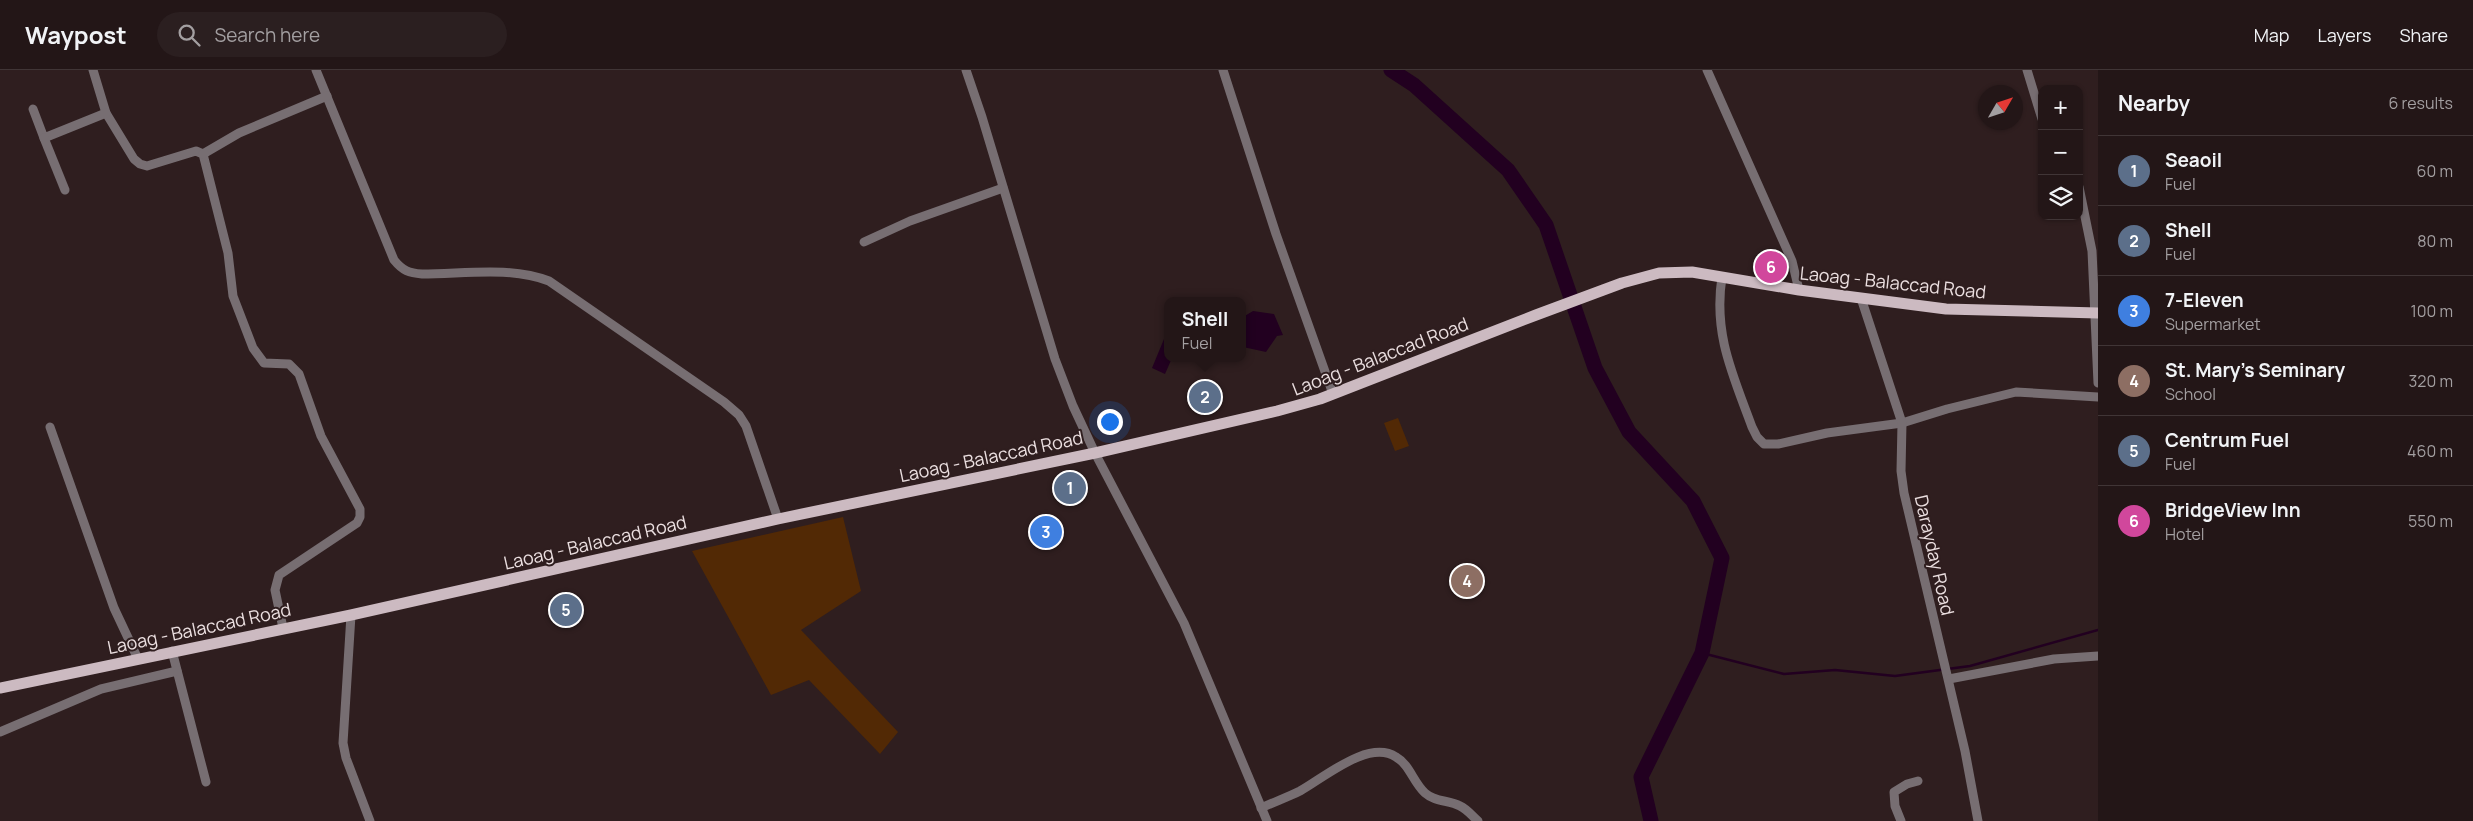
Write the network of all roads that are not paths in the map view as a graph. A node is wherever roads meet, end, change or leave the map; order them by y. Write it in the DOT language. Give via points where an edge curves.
graph roads {
  1 [pos="93,70"];
  2 [pos="316,70"];
  3 [pos="966,70"];
  4 [pos="1223,70"];
  5 [pos="1708,70"];
  6 [pos="2027,70"];
  7 [pos="327,96"];
  8 [pos="2038,106"];
  9 [pos="33,109"];
  10 [pos="106,113"];
  11 [pos="44,138"];
  12 [pos="203,154"];
  13 [pos="1003,188"];
  14 [pos="65,190"];
  15 [pos="2083,205"];
  16 [pos="864,242"];
  17 [pos="1722,277"];
  18 [pos="1799,290"];
  19 [pos="1861,298"];
  20 [pos="2096,313"];
  21 [pos="2098,383"];
  22 [pos="1333,394"];
  23 [pos="2098,397"];
  24 [pos="1902,423"];
  25 [pos="50,427"];
  26 [pos="1095,453"];
  27 [pos="778,519"];
  28 [pos="350,615"];
  29 [pos="283,628"];
  30 [pos="172,651"];
  31 [pos="2098,656"];
  32 [pos="138,659"];
  33 [pos="177,671"];
  34 [pos="1948,677"];
  35 [pos="0,688"];
  36 [pos="0,732"];
  37 [pos="1918,781"];
  38 [pos="206,782"];
  39 [pos="1261,808"];
  40 [pos="370,821"];
  41 [pos="1268,821"];
  42 [pos="1478,821"];
  43 [pos="1901,821"];
  44 [pos="1978,821"];
  1 -- 10 [label="street"];
  2 -- 7 [label="street"];
  3 -- 13 [label="street"];
  4 -- 22 [label="street" via="1276,234"];
  5 -- 18 [label="street" via="1794,266"];
  6 -- 8 [label="street"];
  7 -- 12 [label="street" via="239,133"];
  7 -- 27 [label="street" via="394,260 401,268 408,273 422,274 516,272 549,281 739,415 746,426"];
  9 -- 11 [label="street"];
  10 -- 11 [label="street"];
  10 -- 12 [label="street" via="140,164 147,166 196,151"];
  11 -- 14 [label="street"];
  12 -- 29 [label="street" via="228,254 233,296 253,348 264,363 288,364 299,374 321,436 360,509 357,523 279,575 275,581"];
  13 -- 16 [label="street" via="910,221"];
  13 -- 26 [label="street" via="1055,359"];
  15 -- 20 [label="street" via="2091,240"];
  17 -- 18 [label="main road, Laoag - Balaccad Road"];
  17 -- 22 [label="main road, Laoag - Balaccad Road" via="1674,272 1622,283"];
  17 -- 24 [label="street" via="1719,300 1725,353 1752,427 1764,444"];
  18 -- 19 [label="main road, Laoag - Balaccad Road"];
  19 -- 20 [label="main road, Laoag - Balaccad Road" via="1955,309"];
  19 -- 24 [label="street, Darayday Road"];
  20 -- 21 [label="street"];
  22 -- 26 [label="main road, Laoag - Balaccad Road" via="1277,411"];
  23 -- 24 [label="street" via="2016,392"];
  24 -- 34 [label="street, Darayday Road" via="1902,483"];
  25 -- 32 [label="street" via="114,608"];
  26 -- 27 [label="main road, Laoag - Balaccad Road"];
  26 -- 39 [label="street" via="1184,623"];
  27 -- 28 [label="main road, Laoag - Balaccad Road"];
  28 -- 29 [label="main road, Laoag - Balaccad Road"];
  28 -- 40 [label="street" via="343,743"];
  29 -- 30 [label="main road, Laoag - Balaccad Road"];
  30 -- 32 [label="main road, Laoag - Balaccad Road"];
  30 -- 33 [label="street"];
  31 -- 34 [label="street" via="2054,659"];
  32 -- 35 [label="main road, Laoag - Balaccad Road"];
  33 -- 36 [label="street" via="101,689"];
  33 -- 38 [label="street"];
  34 -- 44 [label="street, Darayday Road"];
  37 -- 43 [label="street" via="1900,786 1894,792"];
  39 -- 41 [label="street"];
  39 -- 42 [label="street" via="1301,790 1364,754 1376,751 1396,756 1404,762 1425,793 1434,799 1459,805"];
}
